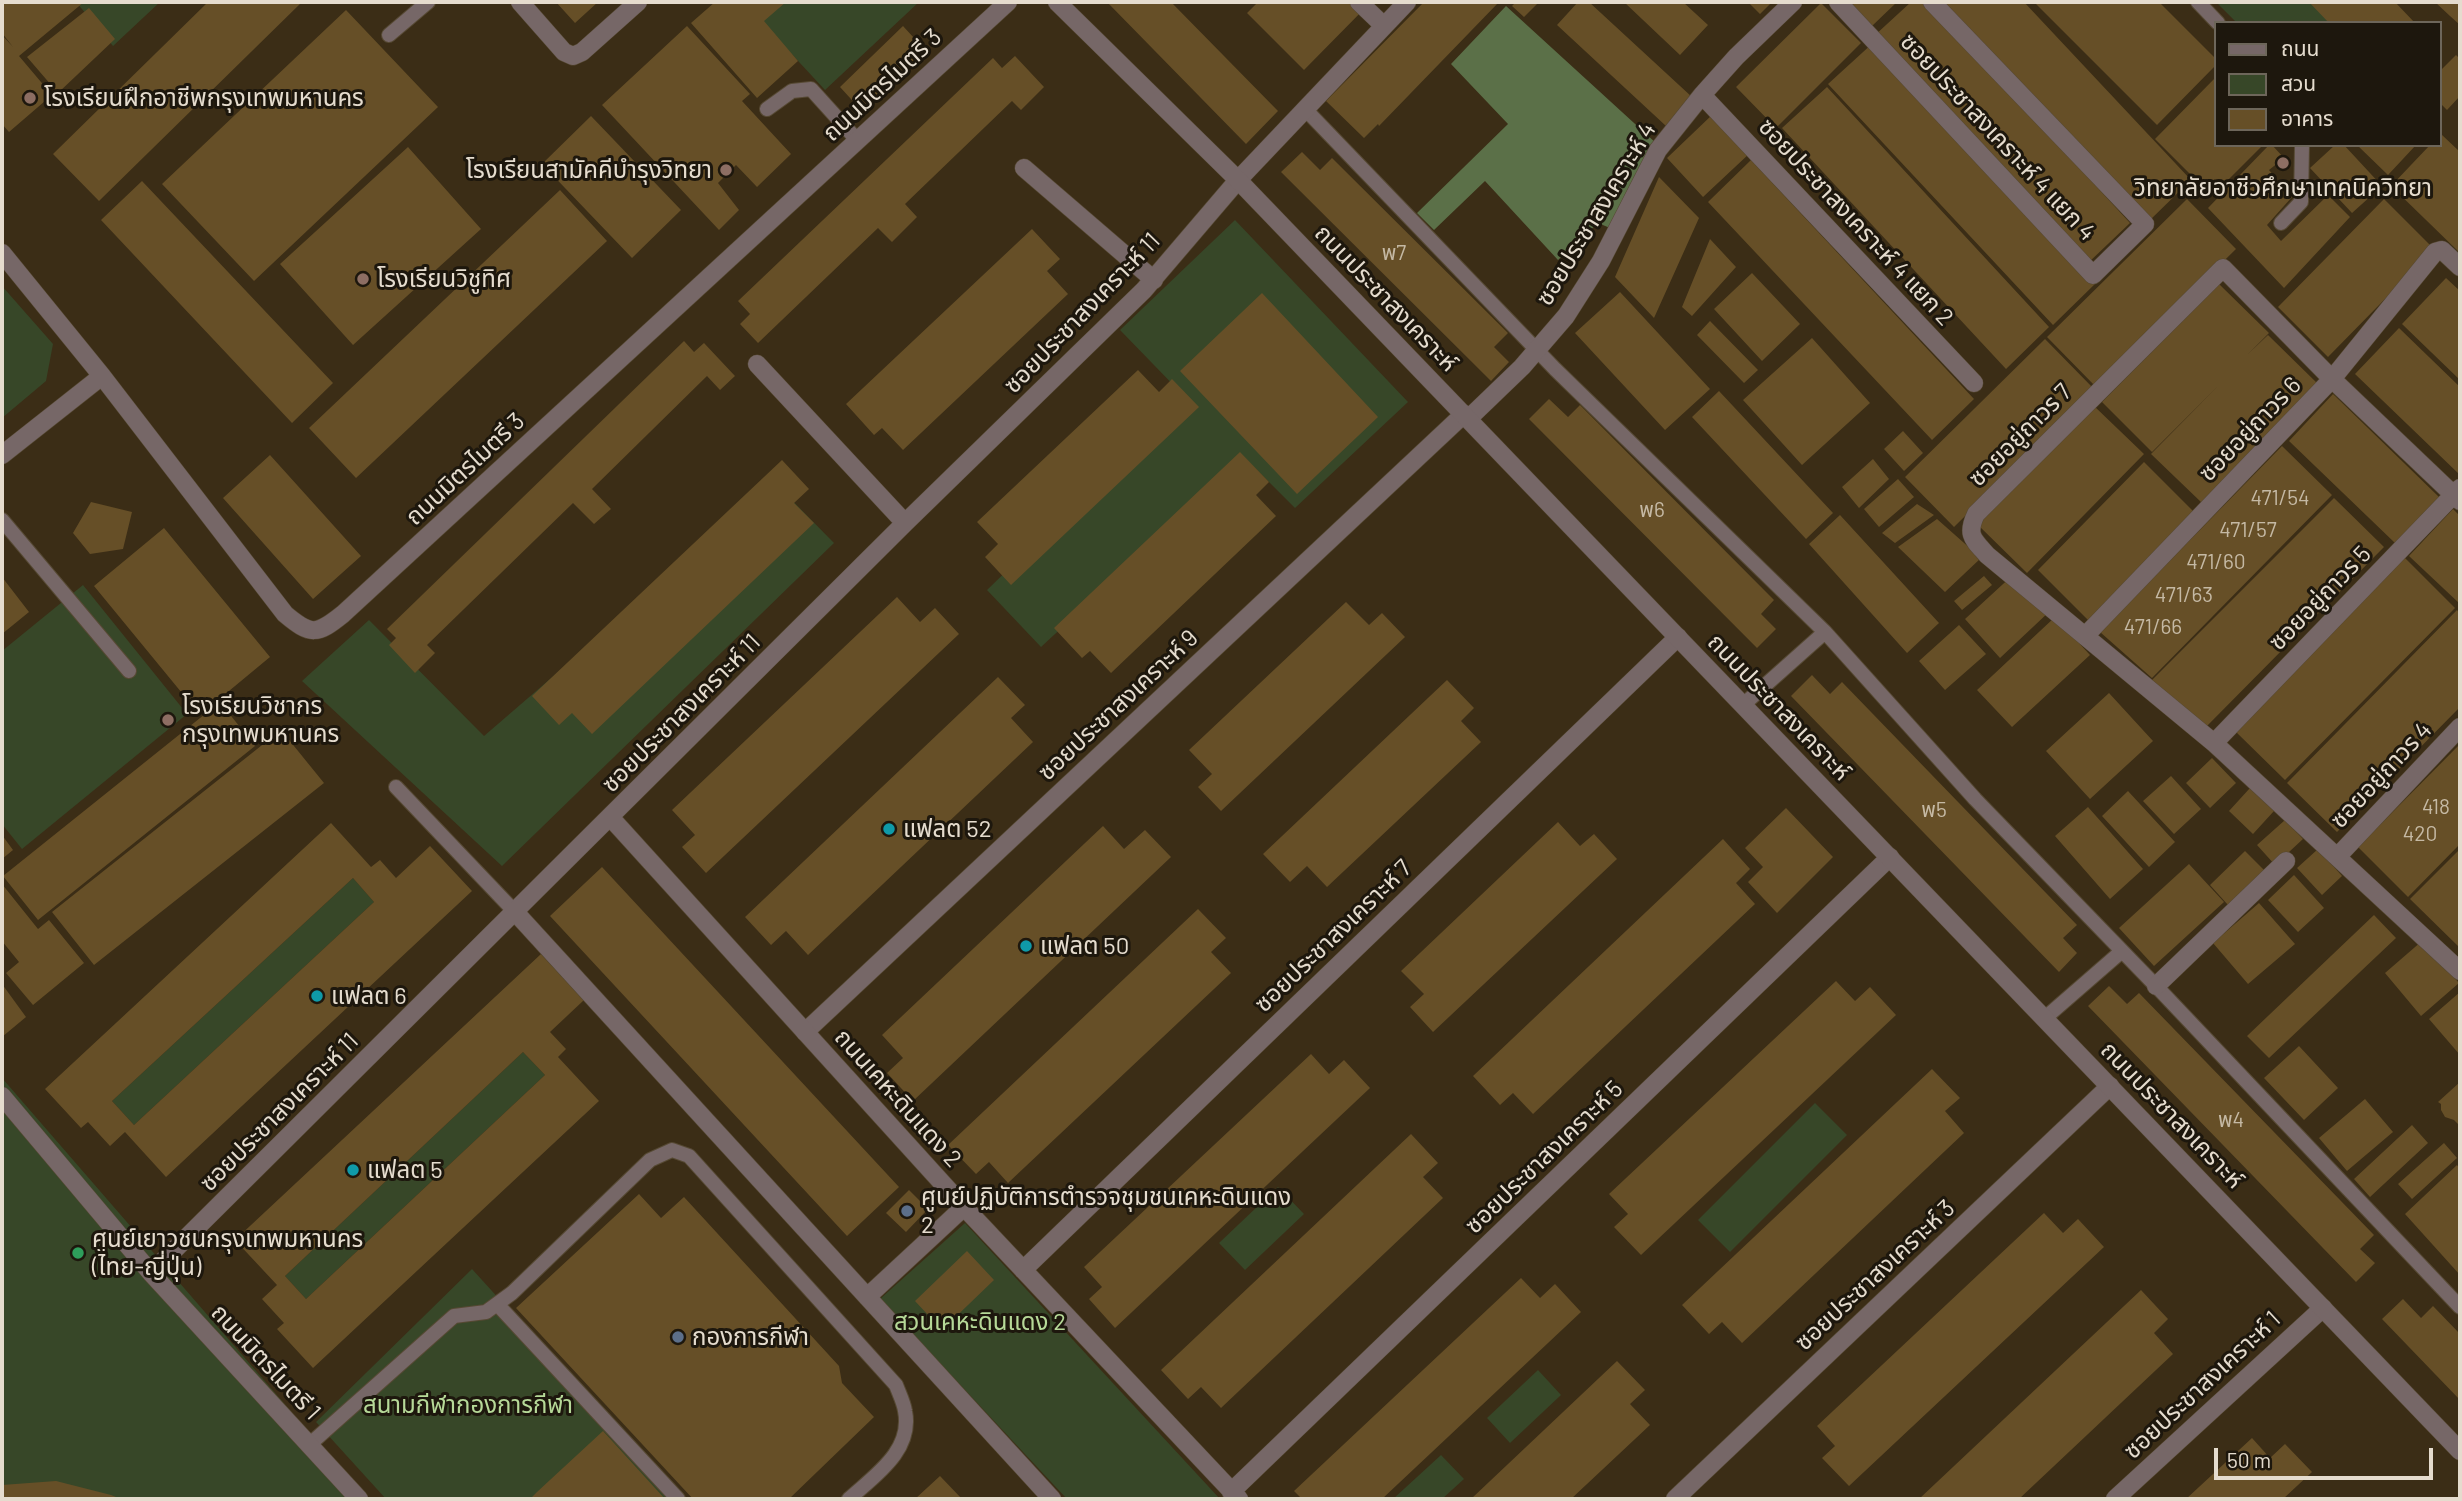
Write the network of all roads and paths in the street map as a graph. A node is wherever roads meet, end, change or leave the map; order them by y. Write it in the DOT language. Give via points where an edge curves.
graph roads {
  1 [pos="428,2"];
  2 [pos="520,2"];
  3 [pos="638,2"];
  4 [pos="1008,2"];
  5 [pos="1057,2"];
  6 [pos="1359,2"];
  7 [pos="1407,2"];
  8 [pos="1793,2"];
  9 [pos="1838,2"];
  10 [pos="1933,2"];
  11 [pos="2198,2"];
  12 [pos="2216,21"];
  13 [pos="1384,26"];
  14 [pos="389,35"];
  15 [pos="1702,94"];
  16 [pos="767,109"];
  17 [pos="1305,109"];
  18 [pos="858,141"];
  19 [pos="2302,147"];
  20 [pos="1024,168"];
  21 [pos="1238,180"];
  22 [pos="2281,223"];
  23 [pos="2,253"];
  24 [pos="2460,267"];
  25 [pos="1154,280"];
  26 [pos="1537,350"];
  27 [pos="757,364"];
  28 [pos="102,376"];
  29 [pos="2332,379"];
  30 [pos="1974,383"];
  31 [pos="1466,417"];
  32 [pos="2,455"];
  33 [pos="2458,495"];
  34 [pos="2,520"];
  35 [pos="905,523"];
  36 [pos="1825,632"];
  37 [pos="2085,636"];
  38 [pos="1678,637"];
  39 [pos="129,671"];
  40 [pos="1743,705"];
  41 [pos="2460,727"];
  42 [pos="2214,743"];
  43 [pos="396,788"];
  44 [pos="611,818"];
  45 [pos="1890,857"];
  46 [pos="2337,857"];
  47 [pos="2286,861"];
  48 [pos="516,913"];
  49 [pos="2122,951"];
  50 [pos="2459,967"];
  51 [pos="2156,986"];
  52 [pos="2045,1018"];
  53 [pos="805,1032"];
  54 [pos="2110,1086"];
  55 [pos="2,1096"];
  56 [pos="964,1208"];
  57 [pos="1023,1270"];
  58 [pos="151,1273"];
  59 [pos="867,1297"];
  60 [pos="497,1304"];
  61 [pos="2460,1307"];
  62 [pos="2323,1308"];
  63 [pos="309,1445"];
  64 [pos="2460,1451"];
  65 [pos="1235,1495"];
  66 [pos="359,1499"];
  67 [pos="678,1499"];
  68 [pos="849,1499"];
  69 [pos="1052,1499"];
  70 [pos="1675,1499"];
  71 [pos="2115,1499"];
  1 -- 14 [label="lane"];
  2 -- 3 [label="street" via="564,52 573,56"];
  4 -- 18 [label="street, ถนนมิตรไมตรี 3"];
  5 -- 21 [label="street, ถนนประชาสงเคราะห์"];
  6 -- 13 [label="street"];
  7 -- 13 [label="street, ซอยประชาสงเคราะห์ 11"];
  8 -- 15 [label="street, ซอยประชาสงเคราะห์ 4"];
  9 -- 10 [label="street, ซอยประชาสงเคราะห์ 4 แยก 4" via="2093,275 2145,224"];
  11 -- 12 [label="lane"];
  13 -- 17 [label="street, ซอยประชาสงเคราะห์ 11"];
  15 -- 26 [label="street, ซอยประชาสงเคราะห์ 4" via="1658,150 1601,261 1566,316"];
  15 -- 30 [label="street, ซอยประชาสงเคราะห์ 4 แยก 2"];
  16 -- 18 [label="lane" via="792,91 811,89"];
  17 -- 21 [label="street, ซอยประชาสงเคราะห์ 11"];
  17 -- 26 [label="lane"];
  18 -- 28 [label="street, ถนนมิตรไมตรี 3" via="325,629 313,632 285,614"];
  19 -- 22 [label="lane" via="2301,202"];
  20 -- 25 [label="street"];
  21 -- 25 [label="street, ซอยประชาสงเคราะห์ 11"];
  21 -- 31 [label="street, ถนนประชาสงเคราะห์"];
  23 -- 28 [label="street, ถนนมิตรไมตรี 3"];
  24 -- 29 [label="street, ซอยอยู่ถาวร 6" via="2442,250 2435,252"];
  25 -- 35 [label="street, ซอยประชาสงเคราะห์ 11"];
  26 -- 31 [label="street, ซอยประชาสงเคราะห์ 4"];
  26 -- 36 [label="lane"];
  27 -- 35 [label="street"];
  28 -- 32 [label="street"];
  29 -- 33 [label="street"];
  29 -- 37 [label="street, ซอยอยู่ถาวร 6"];
  29 -- 37 [label="street, ซอยอยู่ถาวร 7" via="2224,268 1976,514 1970,527 1973,539 1987,555"];
  31 -- 38 [label="street, ถนนประชาสงเคราะห์"];
  31 -- 53 [label="street, ซอยประชาสงเคราะห์ 9"];
  33 -- 42 [label="street, ซอยอยู่ถาวร 5"];
  34 -- 39 [label="lane"];
  35 -- 44 [label="street, ซอยประชาสงเคราะห์ 11"];
  36 -- 40 [label="lane"];
  36 -- 49 [label="lane" via="1975,799"];
  37 -- 42 [label="street"];
  38 -- 40 [label="street, ถนนประชาสงเคราะห์"];
  38 -- 57 [label="street, ซอยประชาสงเคราะห์ 7"];
  40 -- 45 [label="street, ถนนประชาสงเคราะห์"];
  41 -- 46 [label="street, ซอยอยู่ถาวร 4"];
  42 -- 46 [label="street"];
  43 -- 48 [label="lane"];
  44 -- 48 [label="street, ซอยประชาสงเคราะห์ 11"];
  44 -- 53 [label="street, ถนนเคหะดินแดง 2"];
  45 -- 52 [label="street, ถนนประชาสงเคราะห์"];
  45 -- 65 [label="street, ซอยประชาสงเคราะห์ 5"];
  46 -- 50 [label="street"];
  47 -- 51 [label="street"];
  48 -- 58 [label="street, ซอยประชาสงเคราะห์ 11"];
  48 -- 59 [label="street"];
  49 -- 51 [label="lane"];
  49 -- 52 [label="lane"];
  51 -- 61 [label="lane"];
  52 -- 54 [label="street, ถนนประชาสงเคราะห์"];
  53 -- 56 [label="street, ถนนเคหะดินแดง 2"];
  54 -- 62 [label="street, ถนนประชาสงเคราะห์"];
  54 -- 70 [label="street, ซอยประชาสงเคราะห์ 3"];
  55 -- 58 [label="street, ถนนมิตรไมตรี 1"];
  56 -- 57 [label="street, ถนนเคหะดินแดง 2"];
  56 -- 59 [label="street"];
  57 -- 65 [label="street, ถนนเคหะดินแดง 2"];
  58 -- 63 [label="street, ถนนมิตรไมตรี 1"];
  59 -- 69 [label="street"];
  60 -- 63 [label="lane" via="486,1312 454,1316"];
  60 -- 67 [label="lane"];
  60 -- 68 [label="lane" via="650,1160 671,1150 689,1156 896,1385 906,1412 904,1440 894,1458"];
  62 -- 64 [label="street, ถนนประชาสงเคราะห์"];
  62 -- 71 [label="street, ซอยประชาสงเคราะห์ 1"];
  63 -- 66 [label="street, ถนนมิตรไมตรี 1"];
}
